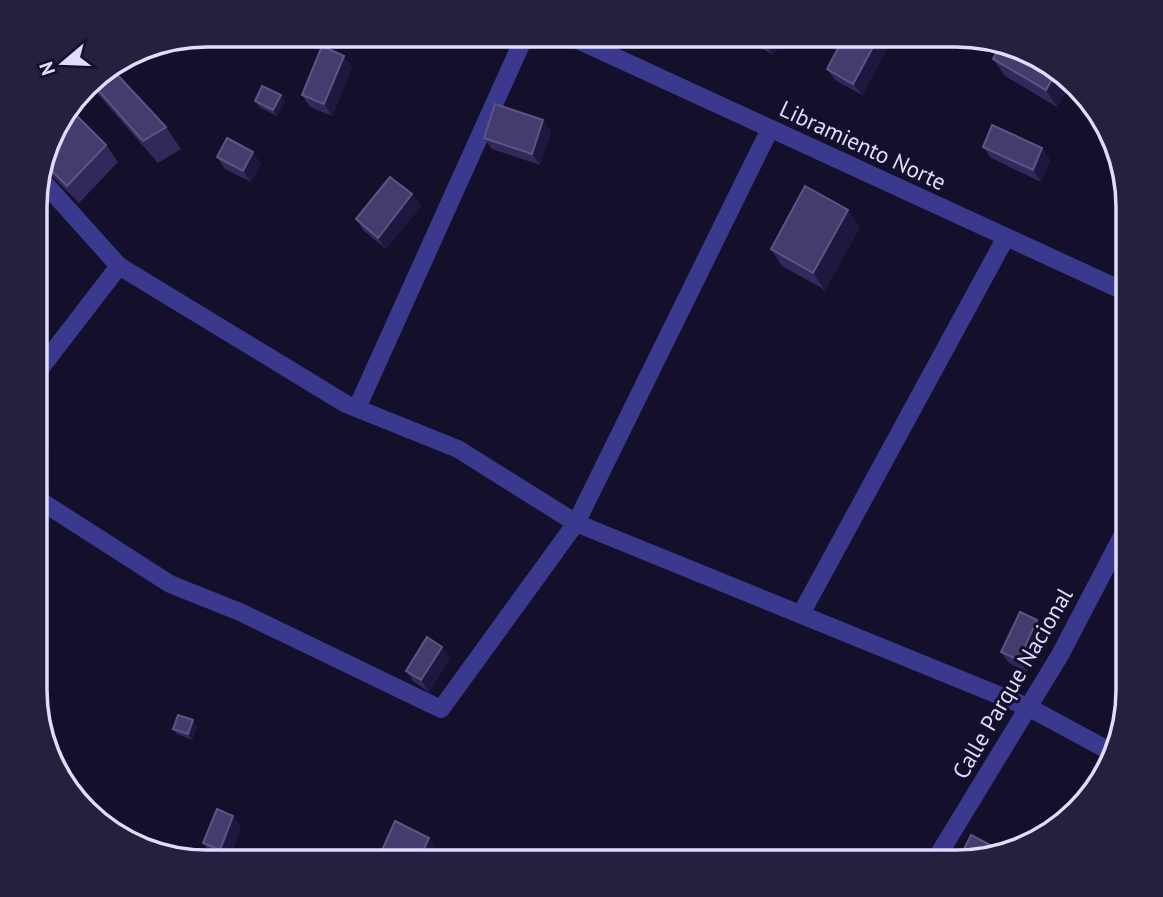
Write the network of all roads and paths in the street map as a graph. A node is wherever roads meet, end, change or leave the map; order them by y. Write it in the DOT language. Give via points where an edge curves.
graph roads {
  1 [pos="519,48"];
  2 [pos="595,48"];
  3 [pos="770,130"];
  4 [pos="49,188"];
  5 [pos="1006,237"];
  6 [pos="119,266"];
  7 [pos="1116,287"];
  8 [pos="47,359"];
  9 [pos="357,408"];
  10 [pos="48,505"];
  11 [pos="576,523"];
  12 [pos="1115,549"];
  13 [pos="801,614"];
  14 [pos="1028,708"];
  15 [pos="1105,749"];
  16 [pos="941,850"];
  1 -- 9 [label="street"];
  2 -- 3 [label="street, Libramiento Norte"];
  3 -- 5 [label="street, Libramiento Norte"];
  3 -- 11 [label="street"];
  4 -- 6 [label="street"];
  5 -- 7 [label="street, Libramiento Norte"];
  5 -- 13 [label="street"];
  6 -- 8 [label="street"];
  6 -- 9 [label="street"];
  9 -- 11 [label="street" via="458,449"];
  10 -- 11 [label="street" via="170,584 240,612 441,709"];
  11 -- 13 [label="street"];
  12 -- 14 [label="street, Calle Parque Nacional"];
  13 -- 14 [label="street"];
  14 -- 15 [label="street"];
  14 -- 16 [label="street, Calle Parque Nacional"];
}
